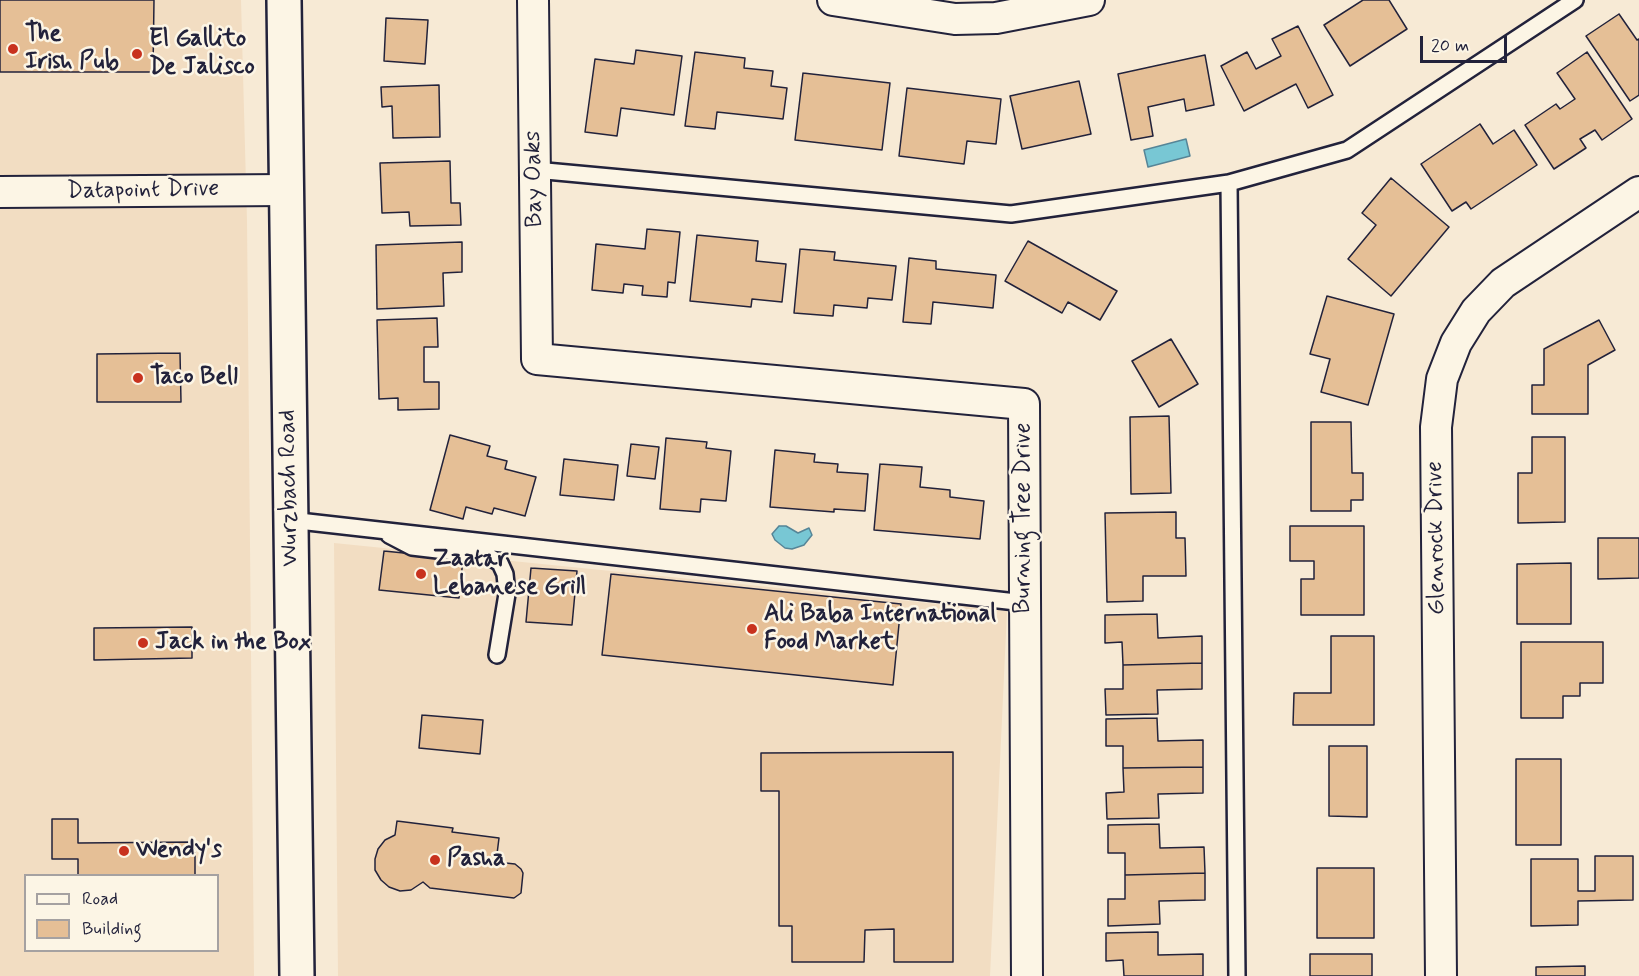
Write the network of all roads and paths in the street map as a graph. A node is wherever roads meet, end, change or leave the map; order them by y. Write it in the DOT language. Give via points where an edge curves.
graph roads {
  1 [pos="284,0"];
  2 [pos="533,0"];
  3 [pos="833,0"];
  4 [pos="1089,0"];
  5 [pos="1575,0"];
  6 [pos="535,170"];
  7 [pos="1229,183"];
  8 [pos="286,190"];
  9 [pos="0,192"];
  10 [pos="1639,192"];
  11 [pos="537,359"];
  12 [pos="290,520"];
  13 [pos="380,531"];
  14 [pos="1025,603"];
  15 [pos="496,656"];
  16 [pos="297,976"];
  17 [pos="1027,976"];
  18 [pos="1237,976"];
  19 [pos="1441,976"];
  1 -- 8 [label="main road, Wurzbach Road"];
  2 -- 6 [label="street, Bay Oaks"];
  3 -- 4 [label="street" via="955,19 996,18"];
  5 -- 7 [label="lane" via="1347,150"];
  6 -- 7 [label="lane" via="1011,214"];
  6 -- 11 [label="street, Bay Oaks"];
  7 -- 18 [label="lane"];
  8 -- 9 [label="street, Datapoint Drive"];
  8 -- 12 [label="main road, Wurzbach Road"];
  10 -- 19 [label="street, Glenrock Drive" via="1503,283 1476,311 1456,344 1442,379 1436,428"];
  11 -- 14 [label="street, Burning Tree Drive" via="1024,404"];
  12 -- 13 [label="lane"];
  12 -- 16 [label="main road, Wurzbach Road"];
  13 -- 14 [label="lane"];
  13 -- 15 [label="lane" via="412,547 489,556 500,563 507,594"];
  14 -- 17 [label="street, Burning Tree Drive"];
}
